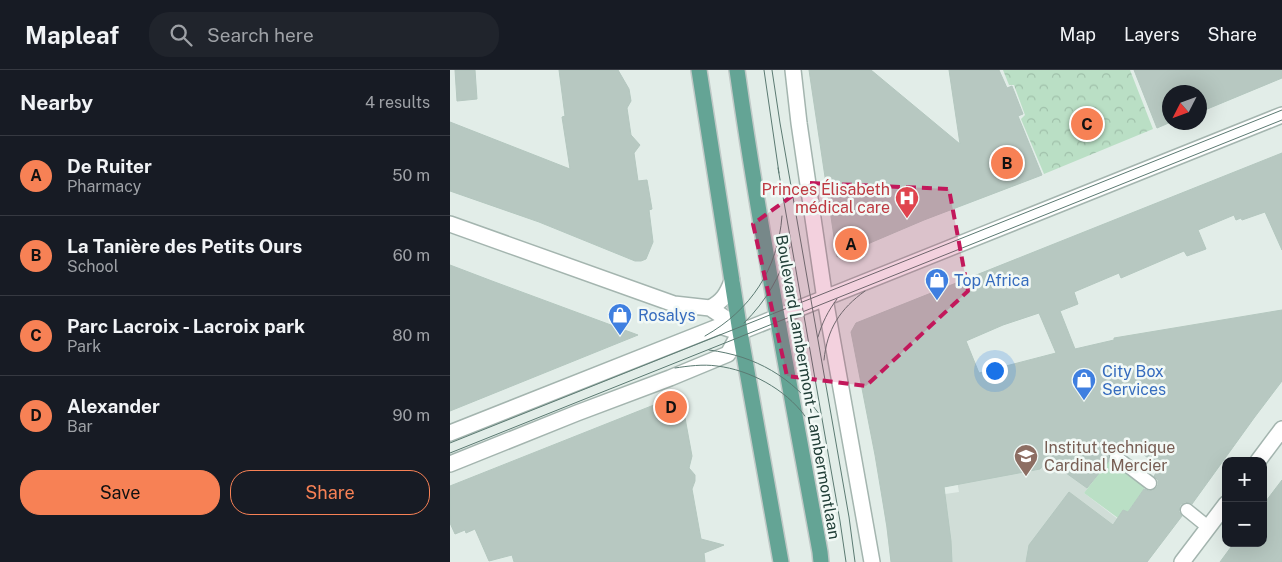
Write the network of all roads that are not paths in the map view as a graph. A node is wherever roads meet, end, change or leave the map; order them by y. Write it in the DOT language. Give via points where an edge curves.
graph roads {
  1 [pos="700,70"];
  2 [pos="737,70"];
  3 [pos="793,70"];
  4 [pos="1282,115"];
  5 [pos="450,224"];
  6 [pos="732,281"];
  7 [pos="825,298"];
  8 [pos="710,308"];
  9 [pos="777,317"];
  10 [pos="740,332"];
  11 [pos="1282,429"];
  12 [pos="450,433"];
  13 [pos="1116,457"];
  14 [pos="1261,457"];
  15 [pos="450,464"];
  16 [pos="1150,483"];
  17 [pos="1222,509"];
  18 [pos="1186,510"];
  19 [pos="1208,527"];
  20 [pos="781,562"];
  21 [pos="821,562"];
  22 [pos="872,562"];
  23 [pos="1182,562"];
  1 -- 6 [label="main road"];
  2 -- 9 [label="main road, Boulevard Lambermont - Lambermontlaan"];
  3 -- 7 [label="street, Boulevard Lambermont - Lambermontlaan"];
  4 -- 7 [label="street"];
  5 -- 8 [label="street" via="674,304"];
  6 -- 8 [label="street" via="728,293"];
  6 -- 10 [label="main road"];
  7 -- 9 [label="street"];
  7 -- 22 [label="street, Boulevard Lambermont - Lambermontlaan"];
  8 -- 10 [label="street"];
  9 -- 10 [label="street"];
  9 -- 21 [label="main road, Boulevard Lambermont - Lambermontlaan"];
  10 -- 12 [label="street" via="720,326"];
  10 -- 15 [label="street" via="728,354"];
  10 -- 20 [label="main road"];
  11 -- 14 [label="street"];
  13 -- 16 [label="lane"];
  17 -- 19 [label="street"];
  18 -- 19 [label="lane"];
  19 -- 23 [label="street"];
}
